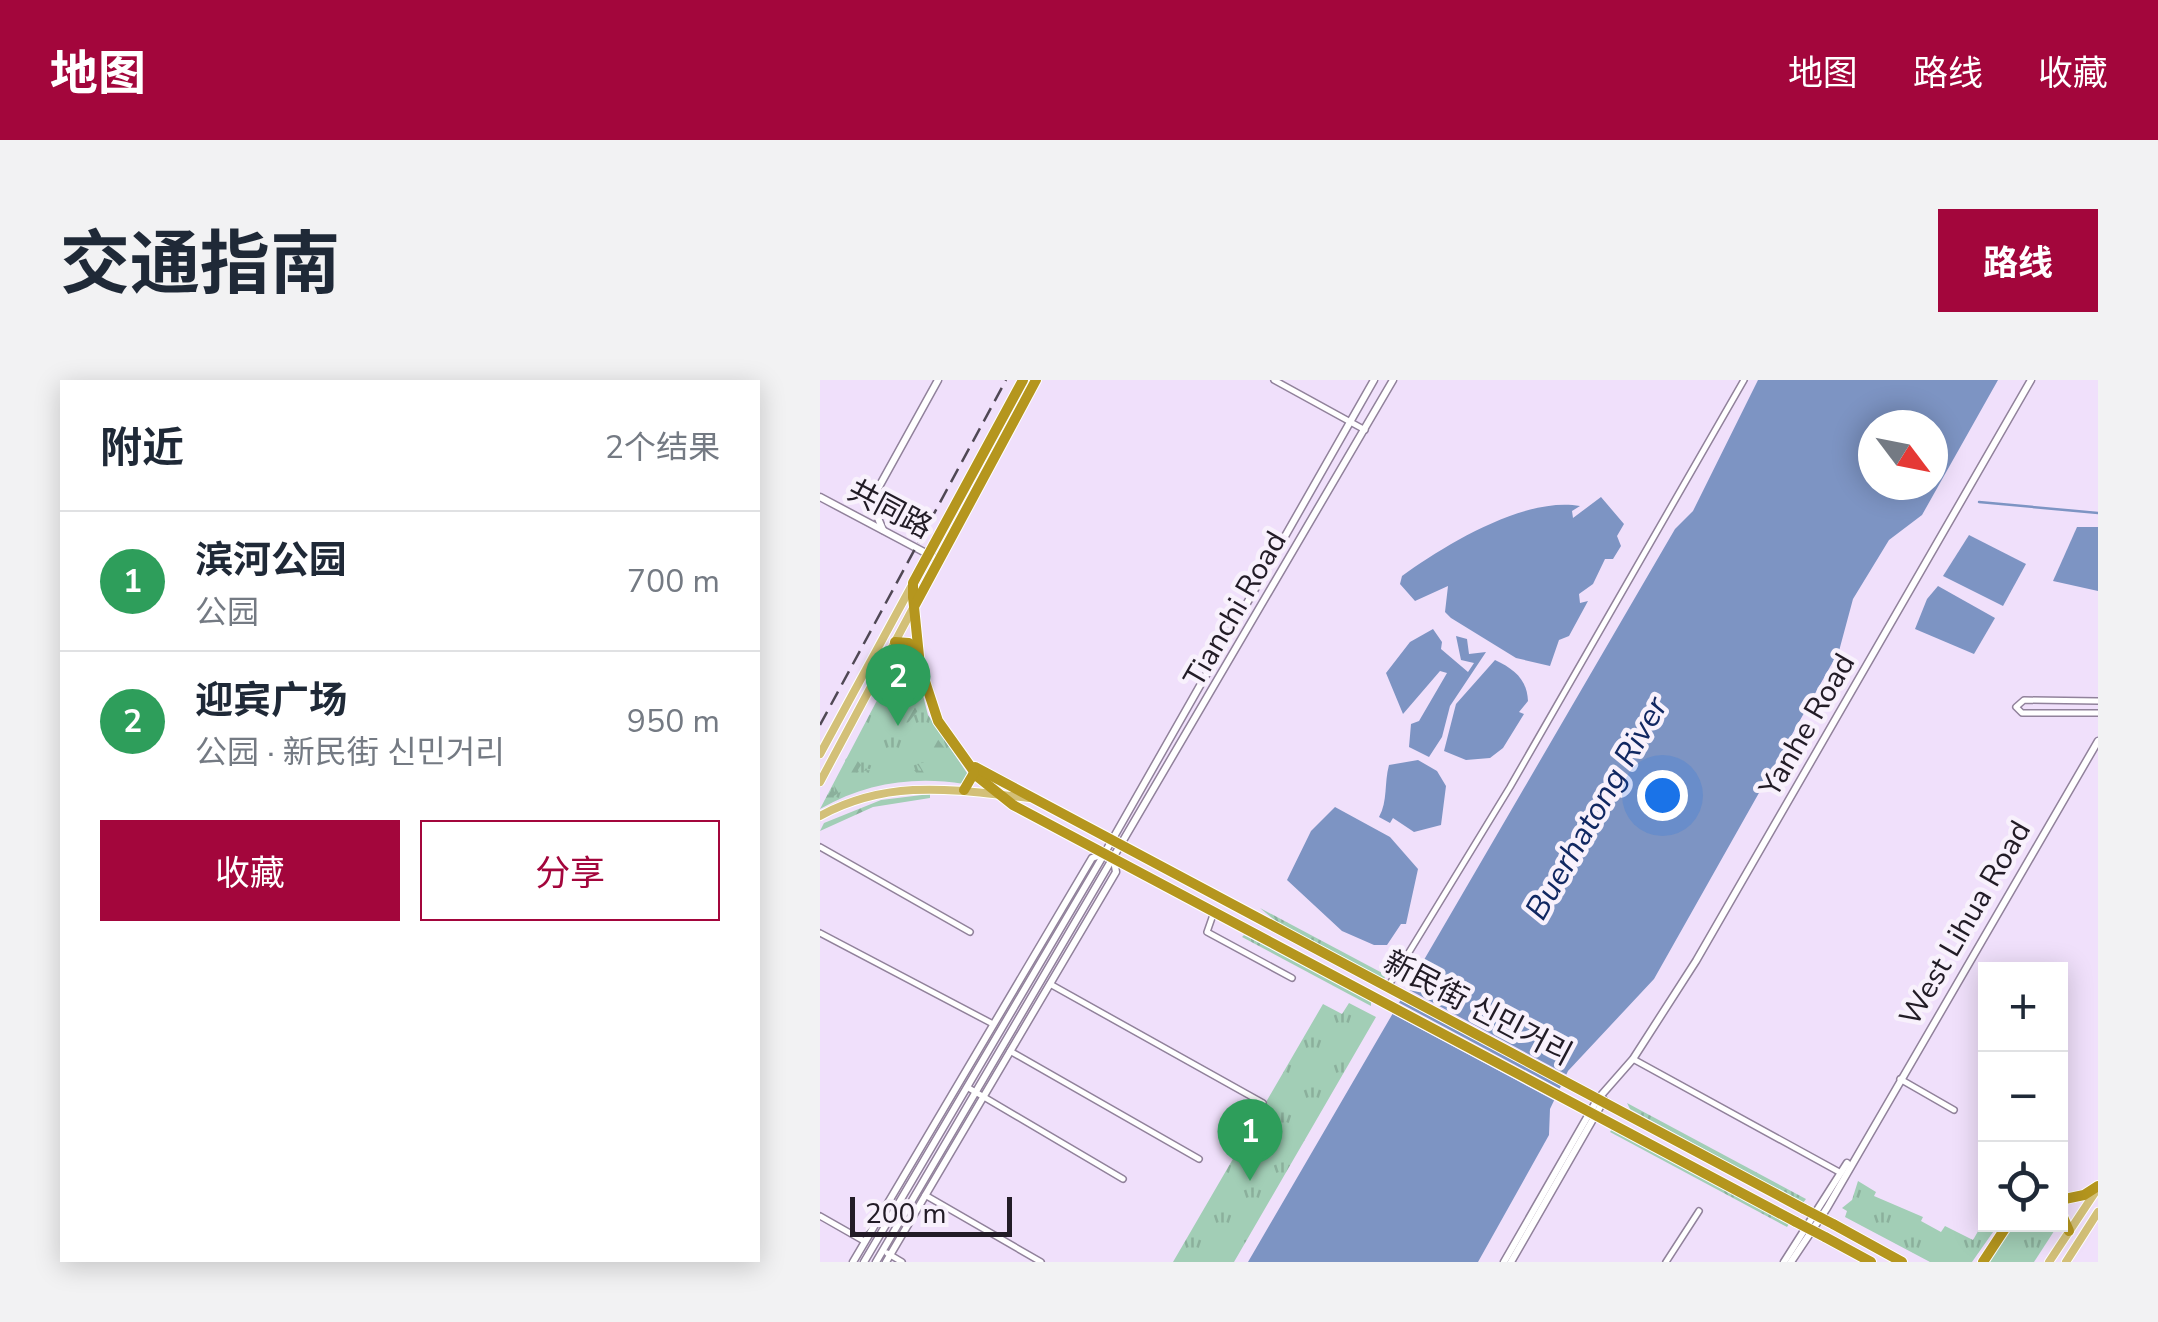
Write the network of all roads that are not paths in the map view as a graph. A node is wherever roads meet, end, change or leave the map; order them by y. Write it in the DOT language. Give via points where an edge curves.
graph roads {
  1 [pos="938,380"];
  2 [pos="1023,380"];
  3 [pos="1036,380"];
  4 [pos="1274,380"];
  5 [pos="1374,380"];
  6 [pos="1393,380"];
  7 [pos="1744,380"];
  8 [pos="2031,380"];
  9 [pos="1350,422"];
  10 [pos="1365,430"];
  11 [pos="820,497"];
  12 [pos="883,530"];
  13 [pos="934,558"];
  14 [pos="913,584"];
  15 [pos="912,610"];
  16 [pos="896,642"];
  17 [pos="918,652"];
  18 [pos="2098,701"];
  19 [pos="2098,713"];
  20 [pos="2098,741"];
  21 [pos="820,754"];
  22 [pos="962,757"];
  23 [pos="974,773"];
  24 [pos="820,782"];
  25 [pos="964,790"];
  26 [pos="978,792"];
  27 [pos="1000,795"];
  28 [pos="1032,798"];
  29 [pos="1013,805"];
  30 [pos="820,816"];
  31 [pos="1118,842"];
  32 [pos="820,847"];
  33 [pos="1109,857"];
  34 [pos="1214,912"];
  35 [pos="970,932"];
  36 [pos="820,934"];
  37 [pos="1292,978"];
  38 [pos="1050,984"];
  39 [pos="1389,992"];
  40 [pos="993,1024"];
  41 [pos="1010,1051"];
  42 [pos="1633,1059"];
  43 [pos="1900,1079"];
  44 [pos="967,1087"];
  45 [pos="980,1094"];
  46 [pos="1263,1103"];
  47 [pos="1597,1107"];
  48 [pos="1954,1110"];
  49 [pos="1871,1129"];
  50 [pos="1199,1159"];
  51 [pos="1841,1173"];
  52 [pos="1123,1179"];
  53 [pos="2098,1187"];
  54 [pos="926,1195"];
  55 [pos="2068,1199"];
  56 [pos="1698,1211"];
  57 [pos="2098,1212"];
  58 [pos="820,1216"];
  59 [pos="2069,1231"];
  60 [pos="2000,1232"];
  61 [pos="869,1243"];
  62 [pos="886,1256"];
  63 [pos="853,1262"];
  64 [pos="864,1262"];
  65 [pos="876,1262"];
  66 [pos="902,1262"];
  67 [pos="1041,1262"];
  68 [pos="1507,1262"];
  69 [pos="1666,1262"];
  70 [pos="1788,1262"];
  71 [pos="1871,1262"];
  72 [pos="1902,1262"];
  73 [pos="1980,1262"];
  74 [pos="2049,1262"];
  75 [pos="2066,1262"];
  1 -- 12 [label="main road" via="875,494"];
  2 -- 13 [label="highway"];
  3 -- 13 [label="highway"];
  4 -- 9 [label="street"];
  5 -- 9 [label="main road, Tianchi Road"];
  6 -- 10 [label="main road, Tianchi Road"];
  7 -- 39 [label="street"];
  8 -- 42 [label="main road, Yanhe Road"];
  9 -- 10 [label="street"];
  9 -- 31 [label="main road, Tianchi Road"];
  10 -- 31 [label="main road, Tianchi Road"];
  11 -- 12 [label="main road, 共同路"];
  12 -- 13 [label="main road, 共同路"];
  13 -- 14 [label="highway"];
  13 -- 15 [label="highway"];
  14 -- 15 [label="highway, 新民街 신민거리"];
  14 -- 21 [label="main road"];
  15 -- 16 [label="main road"];
  15 -- 17 [label="highway, 新民街 신민거리"];
  16 -- 17 [label="highway"];
  16 -- 24 [label="main road"];
  17 -- 22 [label="highway, 新民街 신민거리" via="935,714"];
  18 -- 19 [label="street" via="2024,700 2016,707 2022,713"];
  20 -- 43 [label="main road, West Lihua Road"];
  22 -- 23 [label="highway, 新民街 신민거리"];
  22 -- 28 [label="highway, 新民街 신민거리"];
  23 -- 25 [label="highway"];
  23 -- 27 [label="highway, 新民街 신민거리"];
  25 -- 26 [label="main road, 新民街 신민거리"];
  25 -- 30 [label="main road, 新民街 신민거리" via="890,790"];
  26 -- 27 [label="main road, 新民街 신민거리"];
  26 -- 29 [label="main road, 新民街 신민거리"];
  27 -- 28 [label="main road, 新民街 신민거리"];
  27 -- 29 [label="highway, 新民街 신민거리"];
  28 -- 31 [label="highway, 新民街 신민거리"];
  29 -- 33 [label="highway, 新民街 신민거리"];
  31 -- 33 [label="main road, Tianchi Road"];
  31 -- 39 [label="highway, 新民街 신민거리"];
  32 -- 35 [label="street"];
  33 -- 34 [label="highway, 新民街 신민거리"];
  33 -- 38 [label="main road, Tianchi Road" via="1116,872"];
  33 -- 40 [label="main road, Tianchi Road" via="1092,858"];
  33 -- 44 [label="main road, Tianchi Road"];
  33 -- 45 [label="main road, Tianchi Road"];
  34 -- 37 [label="street" via="1206,932"];
  34 -- 39 [label="highway, 新民街 신민거리" via="1377,997"];
  36 -- 40 [label="street"];
  38 -- 41 [label="main road, Tianchi Road"];
  38 -- 46 [label="street"];
  39 -- 47 [label="highway, 新民街 신민거리"];
  40 -- 61 [label="main road, Tianchi Road"];
  41 -- 45 [label="main road, Tianchi Road"];
  41 -- 50 [label="street"];
  42 -- 47 [label="main road, Yanhe Road"];
  42 -- 51 [label="street"];
  43 -- 48 [label="street"];
  43 -- 49 [label="main road, West Lihua Road"];
  44 -- 45 [label="street"];
  44 -- 61 [label="main road, Tianchi Road"];
  45 -- 52 [label="street"];
  45 -- 54 [label="main road, Tianchi Road"];
  45 -- 62 [label="main road, Tianchi Road"];
  47 -- 68 [label="main road, Yanhe Road"];
  47 -- 71 [label="highway, 新民街 신민거리, bridge"];
  47 -- 72 [label="highway, 新民街 신민거리, bridge"];
  49 -- 51 [label="main road, West Lihua Road"];
  49 -- 70 [label="main road, West Lihua Road"];
  51 -- 70 [label="main road, West Lihua Road"];
  53 -- 55 [label="highway"];
  53 -- 59 [label="main road"];
  54 -- 62 [label="main road, Tianchi Road"];
  54 -- 67 [label="street"];
  56 -- 69 [label="street"];
  57 -- 75 [label="main road"];
  58 -- 61 [label="street"];
  59 -- 74 [label="main road"];
  60 -- 73 [label="highway"];
  61 -- 62 [label="street"];
  61 -- 63 [label="main road, Tianchi Road"];
  61 -- 64 [label="main road, Tianchi Road"];
  62 -- 65 [label="main road, Tianchi Road"];
  62 -- 66 [label="street"];
}
